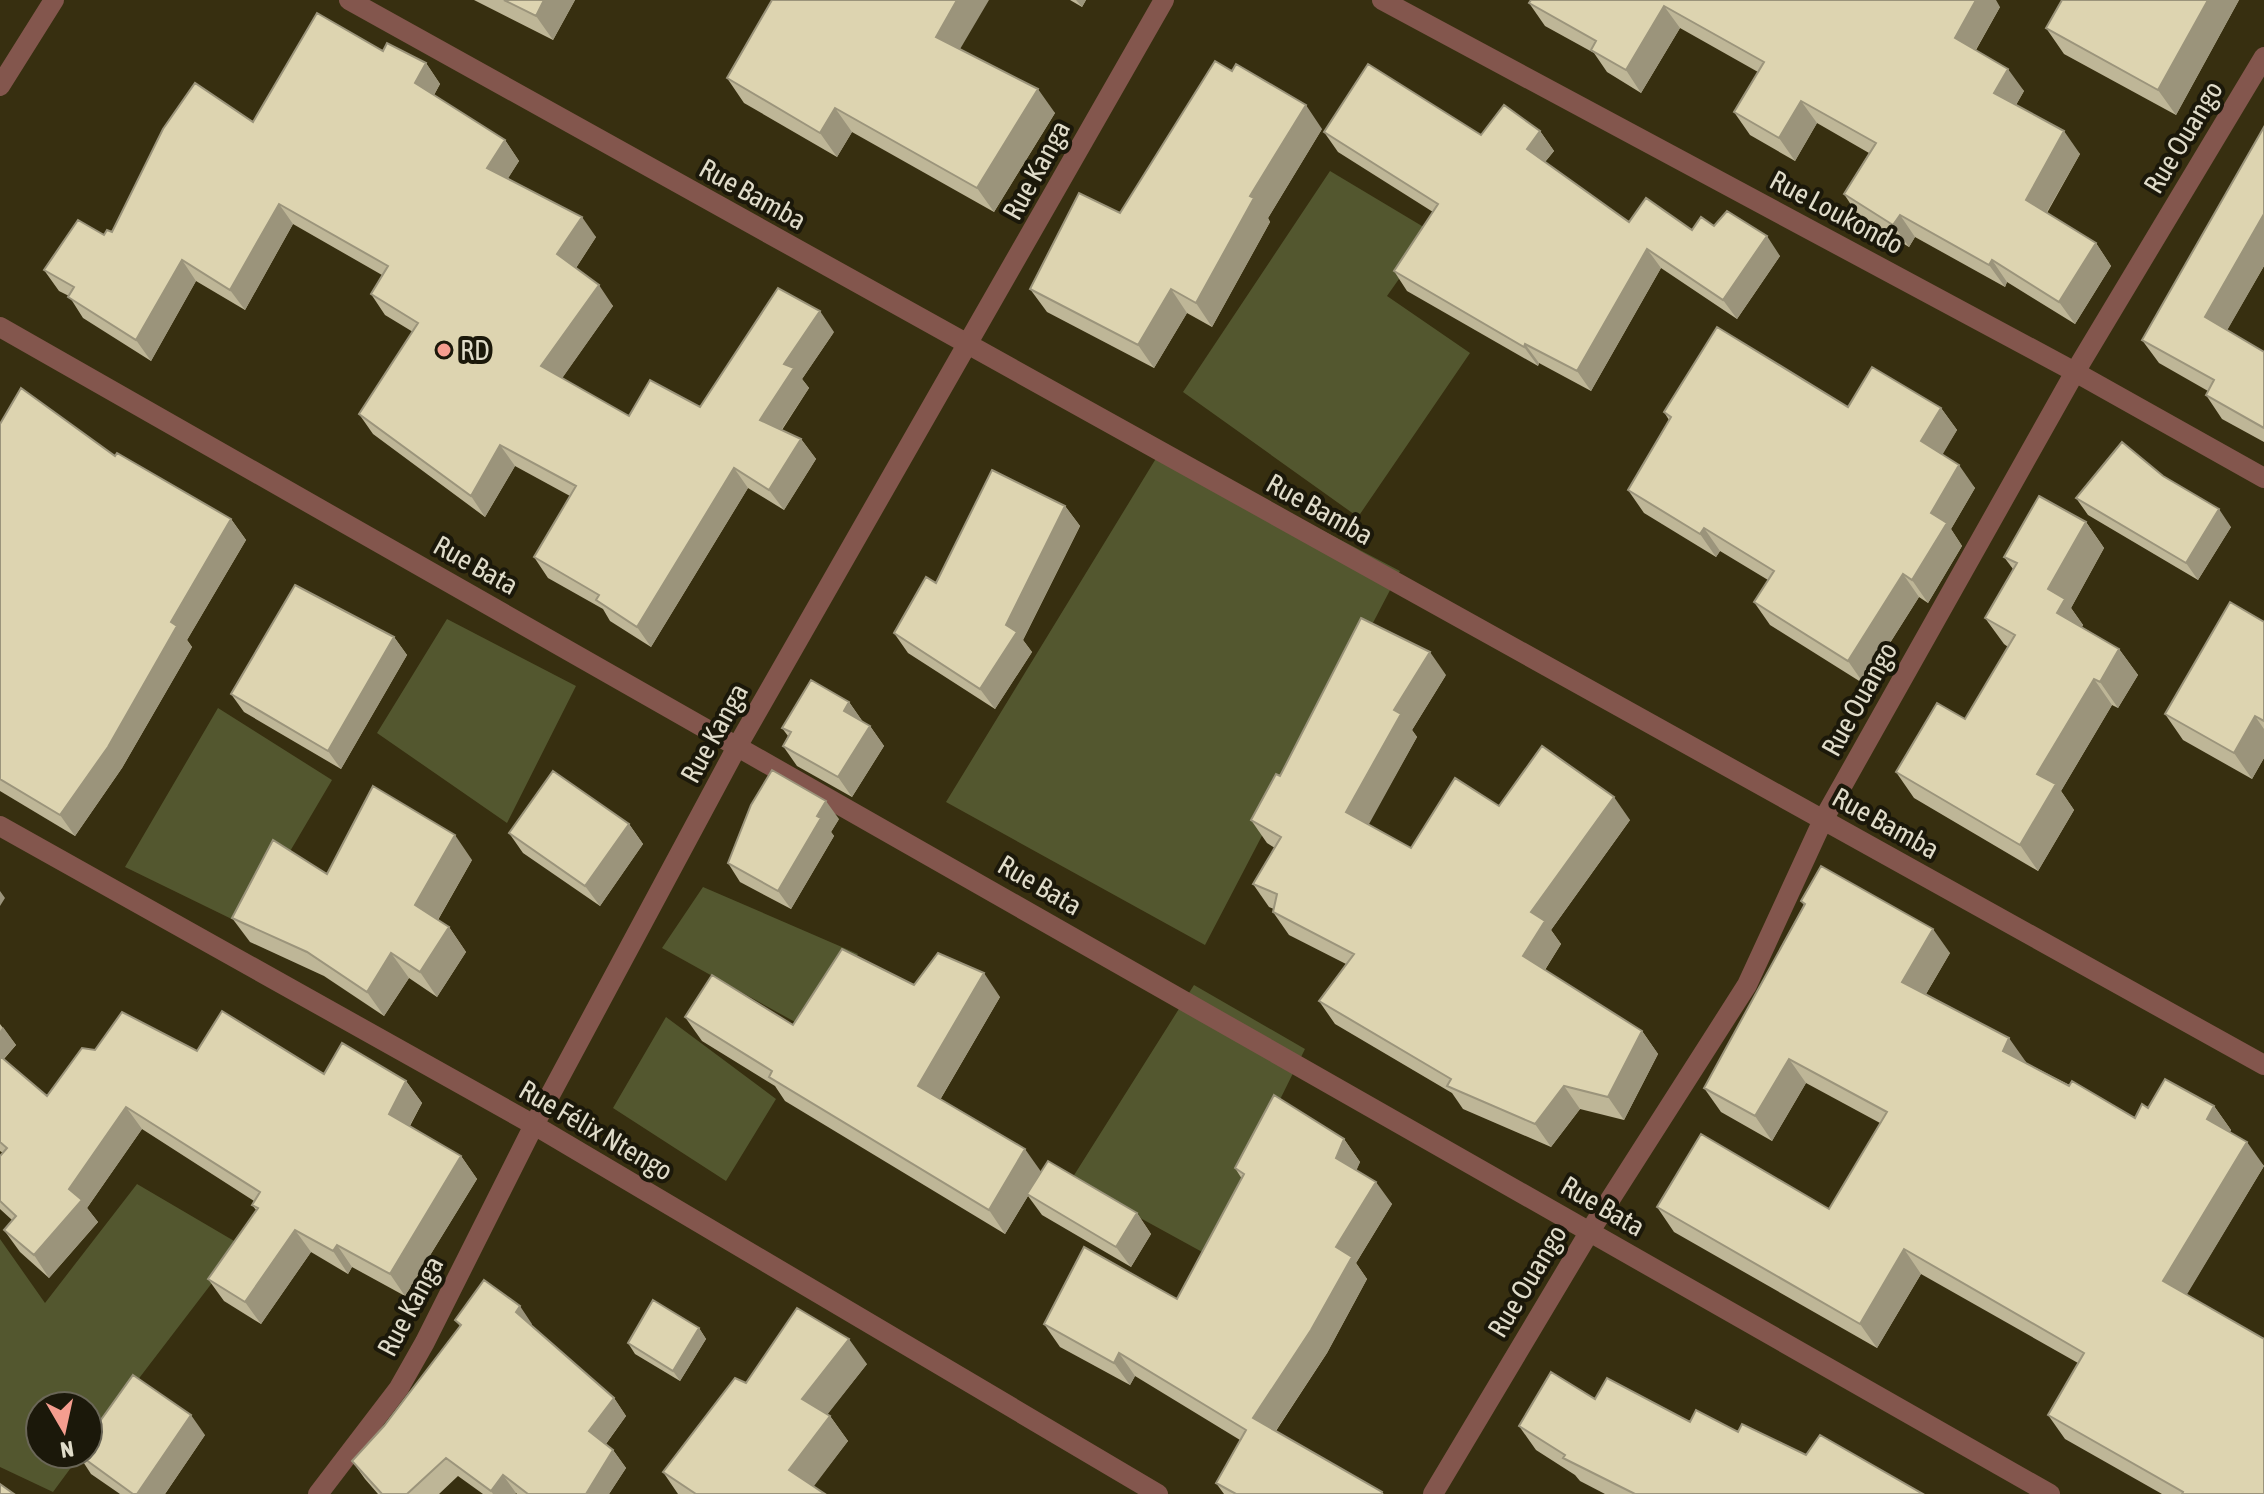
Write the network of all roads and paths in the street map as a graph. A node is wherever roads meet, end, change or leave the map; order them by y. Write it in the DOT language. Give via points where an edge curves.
graph roads {
  1 [pos="54,0"];
  2 [pos="349,0"];
  3 [pos="1164,0"];
  4 [pos="1382,0"];
  5 [pos="2264,57"];
  6 [pos="0,86"];
  7 [pos="0,327"];
  8 [pos="969,346"];
  9 [pos="2075,372"];
  10 [pos="2264,478"];
  11 [pos="738,745"];
  12 [pos="1823,820"];
  13 [pos="0,826"];
  14 [pos="2264,1065"];
  15 [pos="534,1125"];
  16 [pos="1590,1231"];
  17 [pos="318,1494"];
  18 [pos="1158,1494"];
  19 [pos="1433,1494"];
  20 [pos="2050,1494"];
  1 -- 6 [label="street"];
  2 -- 8 [label="street, Rue Bamba"];
  3 -- 8 [label="street, Rue Kanga"];
  4 -- 9 [label="street, Rue Loukondo"];
  5 -- 9 [label="street, Rue Ouango"];
  7 -- 11 [label="street, Rue Bata"];
  8 -- 11 [label="street, Rue Kanga"];
  8 -- 12 [label="street, Rue Bamba"];
  9 -- 10 [label="street, Rue Loukondo"];
  9 -- 12 [label="street, Rue Ouango"];
  11 -- 15 [label="street, Rue Kanga"];
  11 -- 16 [label="street, Rue Bata"];
  12 -- 14 [label="street, Rue Bamba"];
  12 -- 16 [label="street, Rue Ouango" via="1747,985"];
  13 -- 15 [label="street, Rue Félix Ntengo"];
  15 -- 17 [label="street, Rue Kanga" via="399,1388"];
  15 -- 18 [label="street, Rue Félix Ntengo"];
  16 -- 19 [label="street, Rue Ouango"];
  16 -- 20 [label="street, Rue Bata"];
}
